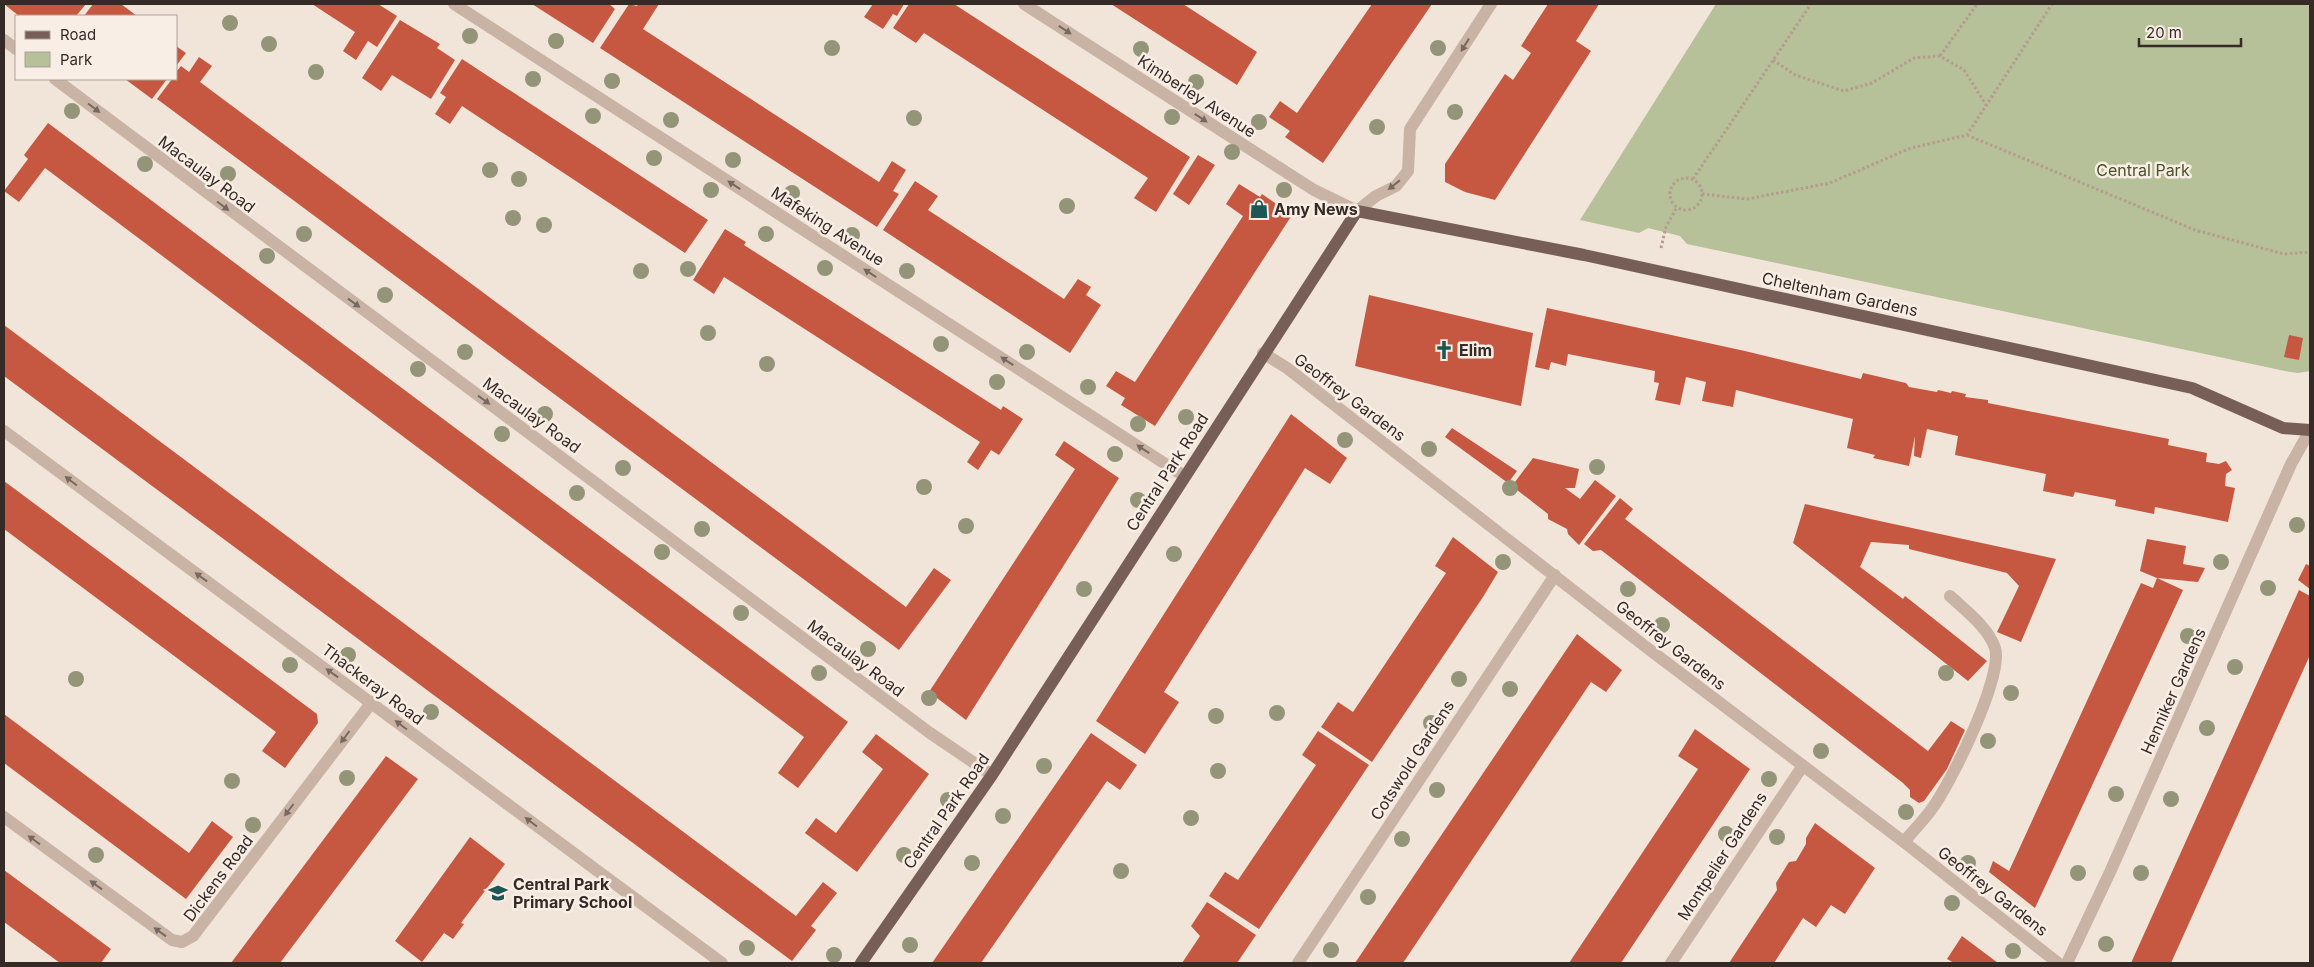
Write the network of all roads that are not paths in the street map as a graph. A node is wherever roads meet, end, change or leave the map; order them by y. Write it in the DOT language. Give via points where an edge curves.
graph roads {
  1 [pos="454,4"];
  2 [pos="1024,4"];
  3 [pos="1491,4"];
  4 [pos="4,40"];
  5 [pos="15,49"];
  6 [pos="56,80"];
  7 [pos="1357,211"];
  8 [pos="1263,353"];
  9 [pos="4,431"];
  10 [pos="2310,431"];
  11 [pos="1184,476"];
  12 [pos="1555,574"];
  13 [pos="1950,596"];
  14 [pos="372,702"];
  15 [pos="1802,767"];
  16 [pos="992,775"];
  17 [pos="4,817"];
  18 [pos="1904,842"];
  19 [pos="722,963"];
  20 [pos="861,963"];
  21 [pos="1298,963"];
  22 [pos="1671,963"];
  23 [pos="2058,963"];
  24 [pos="2067,963"];
  11 -- 1 [label="street, Mafeking Avenue, one-way"];
  2 -- 7 [label="street, Kimberley Avenue, one-way" via="1314,190"];
  3 -- 7 [label="street, Central Park Road, one-way" via="1410,129 1408,171 1396,186"];
  4 -- 5 [label="street"];
  6 -- 16 [label="street, Macaulay Road, one-way" via="930,733"];
  7 -- 8 [label="main road, Central Park Road"];
  7 -- 10 [label="main road, Cheltenham Gardens" via="1656,271 2192,388 2283,428"];
  8 -- 11 [label="main road, Central Park Road"];
  8 -- 12 [label="street, Geoffrey Gardens" via="1287,368"];
  14 -- 9 [label="street, Thackeray Road, one-way"];
  10 -- 24 [label="street, Henniker Gardens" via="2291,464"];
  11 -- 16 [label="main road, Central Park Road"];
  12 -- 15 [label="street, Geoffrey Gardens"];
  12 -- 21 [label="street, Cotswold Gardens"];
  13 -- 18 [label="street" via="1980,625 1995,649 1993,672 1985,702 1955,771 1931,811"];
  14 -- 17 [label="street, Dickens Road, one-way" via="193,936 182,942 172,940"];
  19 -- 14 [label="street, Thackeray Road, one-way"];
  15 -- 18 [label="street, Geoffrey Gardens"];
  15 -- 22 [label="street, Montpelier Gardens"];
  16 -- 20 [label="main road, Central Park Road"];
  18 -- 23 [label="street, Geoffrey Gardens"];
}
